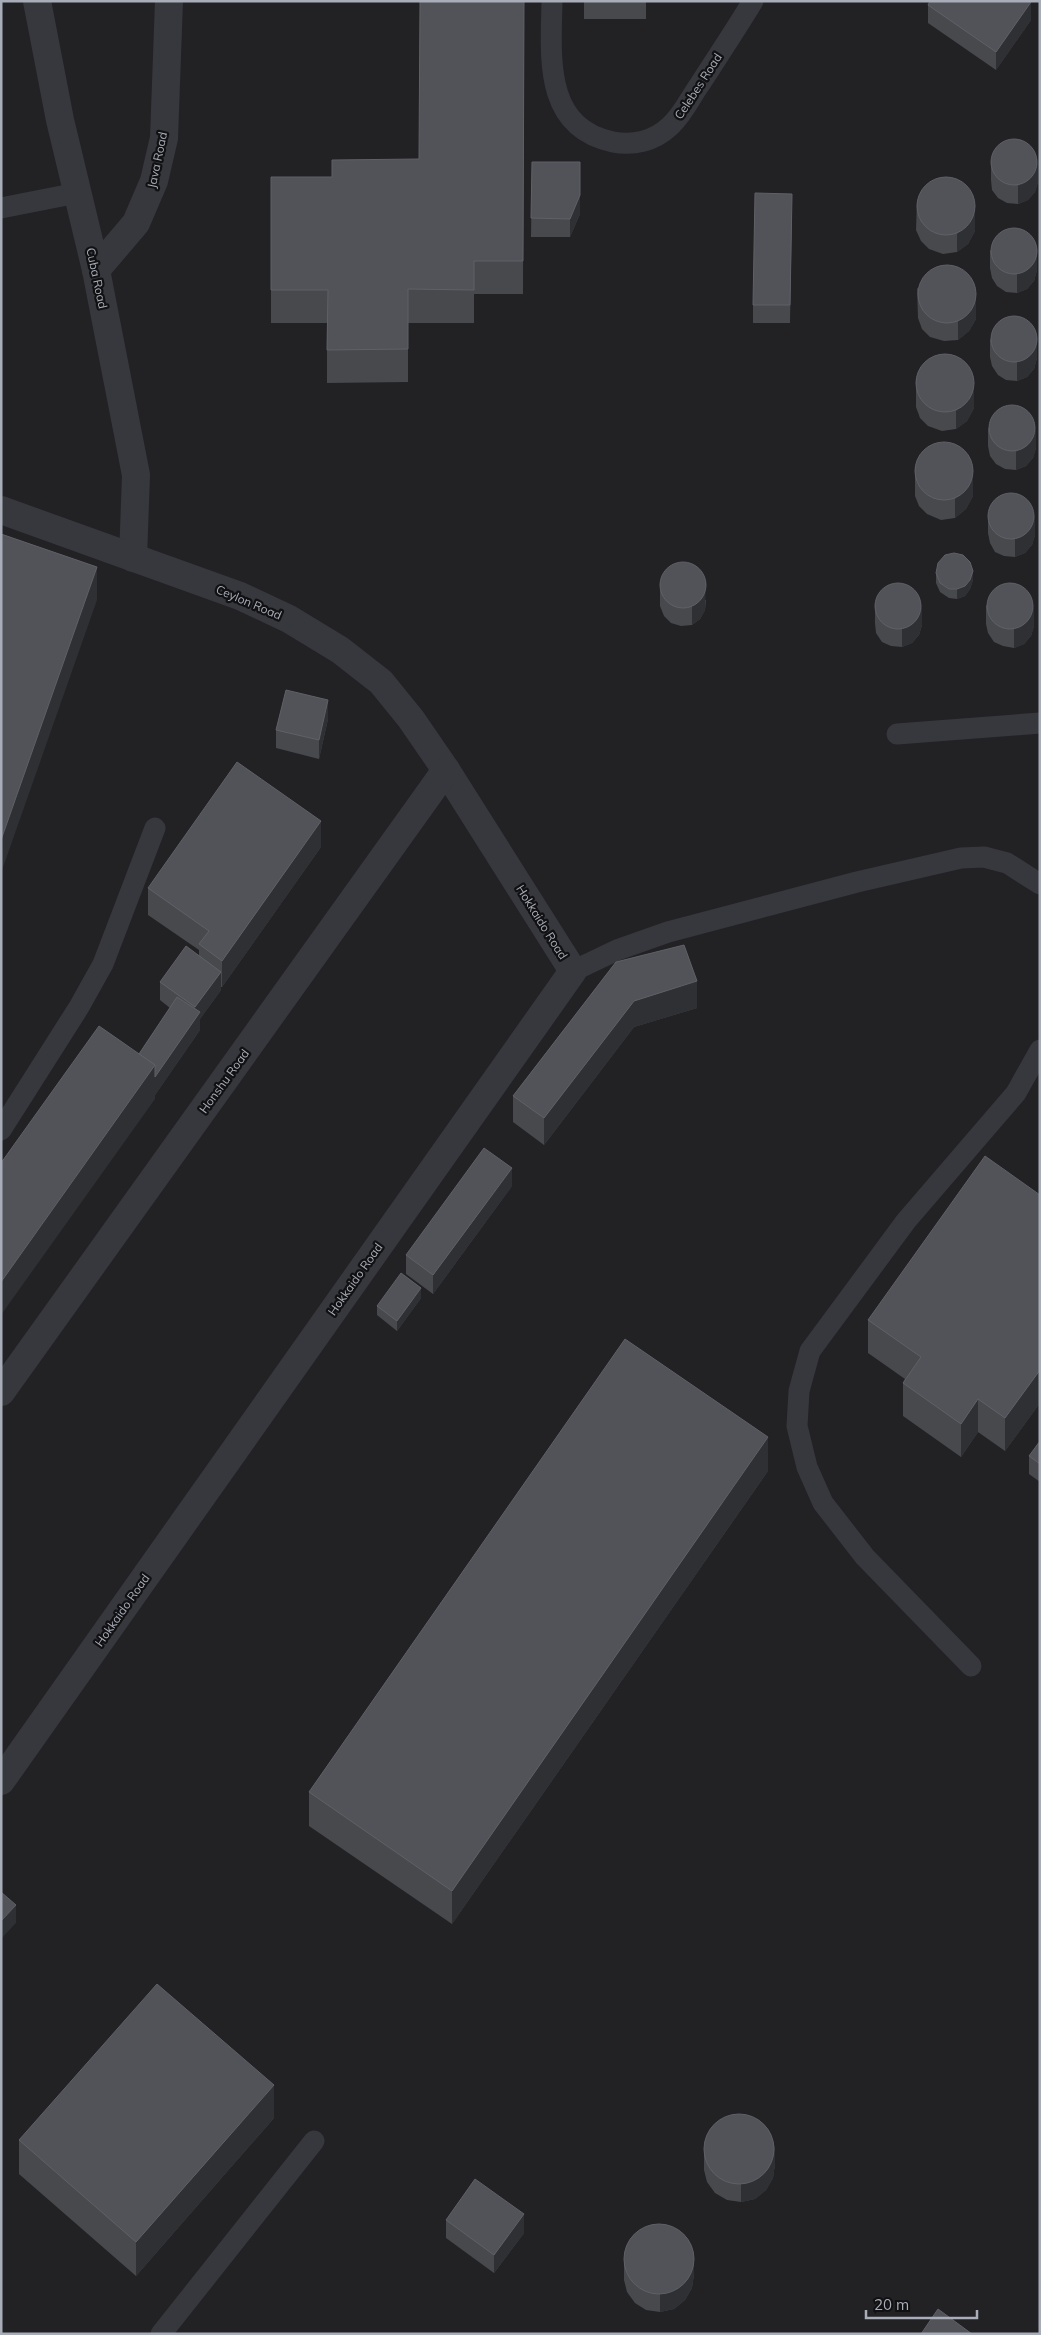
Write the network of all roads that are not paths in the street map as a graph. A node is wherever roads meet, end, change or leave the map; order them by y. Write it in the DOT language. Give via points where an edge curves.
graph roads {
  1 [pos="37,1"];
  2 [pos="169,1"];
  3 [pos="552,1"];
  4 [pos="753,1"];
  5 [pos="78,193"];
  6 [pos="1,208"];
  7 [pos="96,270"];
  8 [pos="1,510"];
  9 [pos="133,558"];
  10 [pos="1040,723"];
  11 [pos="898,734"];
  12 [pos="446,770"];
  13 [pos="155,828"];
  14 [pos="1040,884"];
  15 [pos="573,971"];
  16 [pos="1040,1050"];
  17 [pos="1,1130"];
  18 [pos="1,1392"];
  19 [pos="971,1666"];
  20 [pos="1,1781"];
  21 [pos="314,2141"];
  22 [pos="161,2334"];
  1 -- 5 [label="street, Cuba Road"];
  2 -- 7 [label="street, Java Road" via="164,138 154,181 136,223"];
  3 -- 4 [label="lane, Celebes Road" via="551,66 560,101 575,123 603,140 619,143 638,143 657,136 676,121"];
  5 -- 6 [label="lane"];
  5 -- 7 [label="street, Cuba Road"];
  7 -- 9 [label="street, Cuba Road" via="136,475"];
  8 -- 9 [label="street, Ceylon Road"];
  9 -- 12 [label="street, Ceylon Road" via="240,596 289,619 340,650 381,682 412,719"];
  10 -- 11 [label="lane"];
  12 -- 15 [label="street, Hokkaido Road"];
  12 -- 18 [label="street, Honshu Road"];
  13 -- 17 [label="lane" via="103,964 79,1008"];
  14 -- 15 [label="lane" via="1007,863 984,857 961,858 668,932 617,950"];
  15 -- 20 [label="street, Hokkaido Road"];
  16 -- 19 [label="lane" via="1016,1093 906,1221 810,1350 799,1391 796,1426 807,1466 823,1503 865,1557"];
  21 -- 22 [label="lane"];
}
